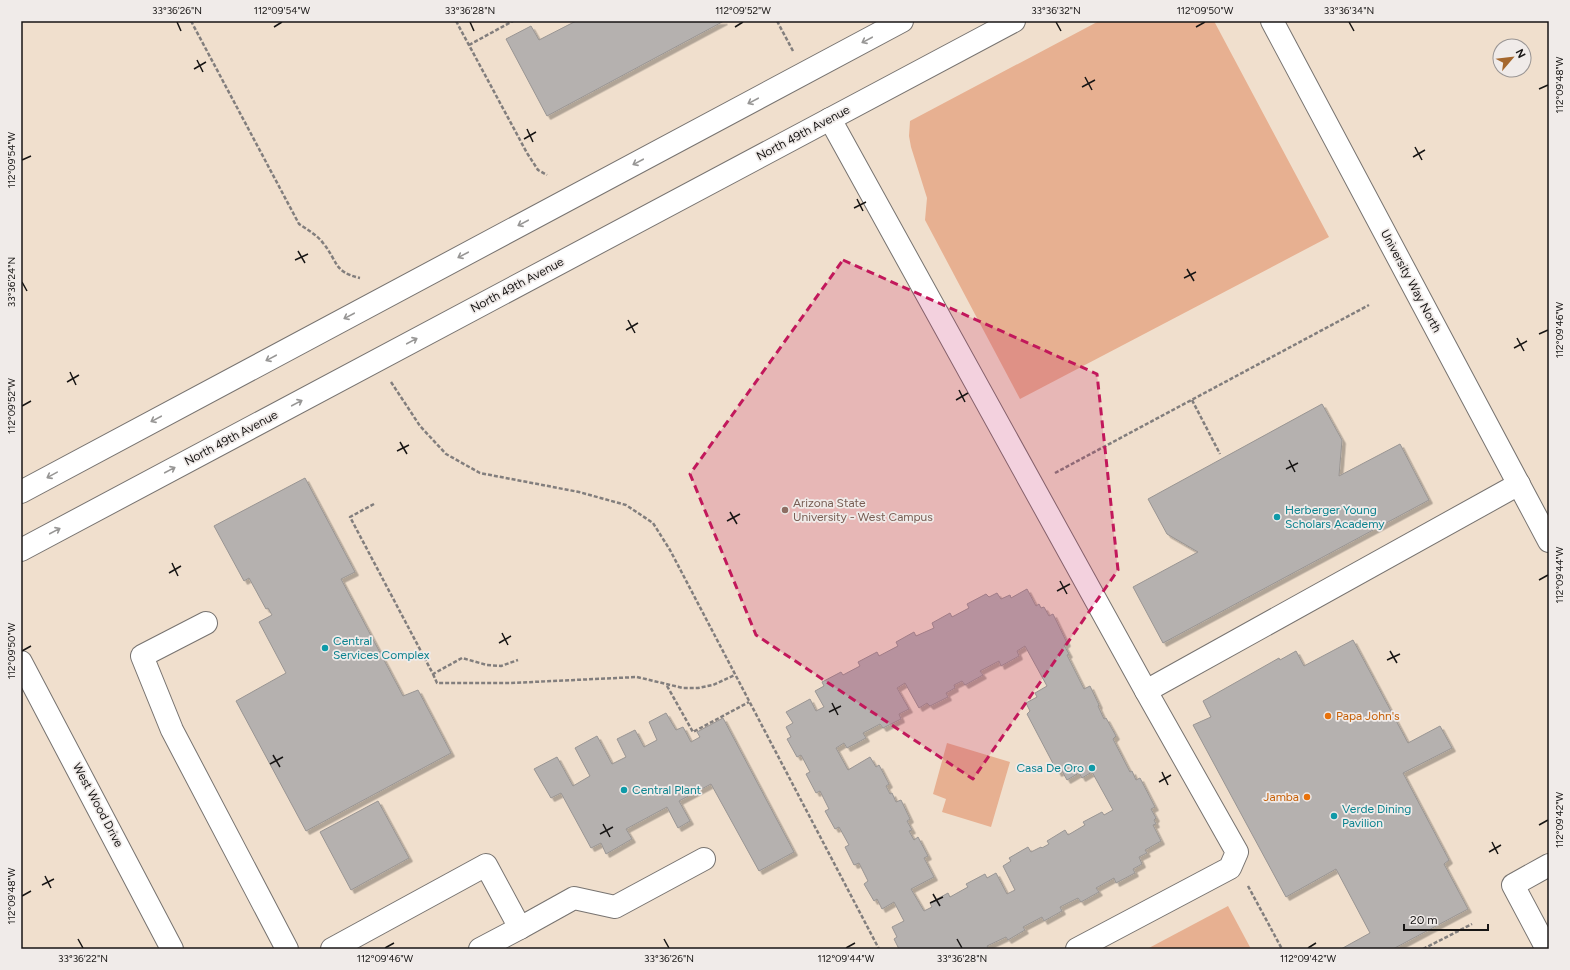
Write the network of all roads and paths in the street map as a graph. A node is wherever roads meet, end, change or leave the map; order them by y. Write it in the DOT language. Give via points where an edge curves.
graph roads {
  1 [pos="191,21"];
  2 [pos="456,21"];
  3 [pos="514,21"];
  4 [pos="777,21"];
  5 [pos="902,21"];
  6 [pos="1014,21"];
  7 [pos="1272,21"];
  8 [pos="786,38"];
  9 [pos="469,45"];
  10 [pos="830,119"];
  11 [pos="547,175"];
  12 [pos="360,278"];
  13 [pos="1369,305"];
  14 [pos="388,378"];
  15 [pos="1192,400"];
  16 [pos="1220,454"];
  17 [pos="1519,484"];
  18 [pos="1032,485"];
  19 [pos="21,492"];
  20 [pos="374,504"];
  21 [pos="1549,541"];
  22 [pos="21,550"];
  23 [pos="206,623"];
  24 [pos="518,660"];
  25 [pos="21,662"];
  26 [pos="433,674"];
  27 [pos="735,675"];
  28 [pos="666,685"];
  29 [pos="1146,691"];
  30 [pos="749,702"];
  31 [pos="704,859"];
  32 [pos="1234,859"];
  33 [pos="1549,865"];
  34 [pos="1472,924"];
  35 [pos="520,928"];
  36 [pos="172,949"];
  37 [pos="287,949"];
  38 [pos="332,949"];
  39 [pos="480,949"];
  40 [pos="879,949"];
  41 [pos="1077,949"];
  42 [pos="1282,949"];
  43 [pos="1423,949"];
  44 [pos="1547,949"];
  1 -- 12 [label="path" via="299,224 324,244 338,267 348,275"];
  2 -- 9 [label="path"];
  3 -- 9 [label="path"];
  4 -- 8 [label="path"];
  5 -- 19 [label="street, one-way"];
  6 -- 10 [label="street, North 49th Avenue"];
  7 -- 17 [label="street, University Way North"];
  9 -- 11 [label="path" via="527,153 538,170"];
  10 -- 18 [label="street"];
  22 -- 10 [label="street, North 49th Avenue, one-way"];
  13 -- 15 [label="path"];
  14 -- 27 [label="path" via="420,426 446,454 480,473 580,492 626,505 653,523 670,550"];
  15 -- 16 [label="path"];
  15 -- 18 [label="path"];
  17 -- 21 [label="street, University Way North"];
  17 -- 29 [label="street"];
  18 -- 29 [label="street"];
  20 -- 26 [label="path" via="350,517"];
  23 -- 37 [label="street" via="142,656 172,730"];
  24 -- 26 [label="path" via="500,666 462,658"];
  25 -- 36 [label="street, West Wood Drive"];
  26 -- 28 [label="path" via="437,683 511,683 636,677 652,679"];
  27 -- 28 [label="path" via="713,685 698,688"];
  27 -- 30 [label="path"];
  28 -- 30 [label="path" via="693,732"];
  29 -- 32 [label="street" via="1237,852"];
  30 -- 40 [label="path"];
  31 -- 35 [label="street" via="615,907 574,898"];
  32 -- 41 [label="street" via="1230,868"];
  32 -- 42 [label="path"];
  33 -- 44 [label="street" via="1513,886"];
  34 -- 43 [label="path"];
  35 -- 38 [label="street" via="486,865"];
  35 -- 39 [label="street"];
}
